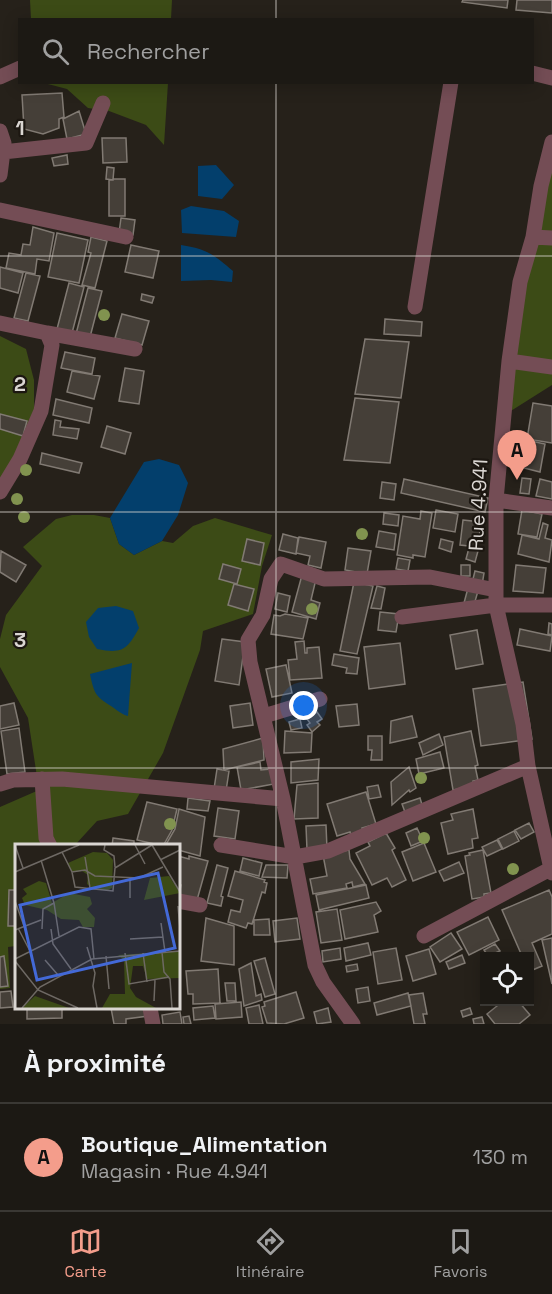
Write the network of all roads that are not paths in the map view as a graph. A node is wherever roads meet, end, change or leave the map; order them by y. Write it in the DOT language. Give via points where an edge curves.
graph roads {
  1 [pos="18,69"];
  2 [pos="534,74"];
  3 [pos="0,77"];
  4 [pos="552,78"];
  5 [pos="452,84"];
  6 [pos="103,103"];
  7 [pos="0,131"];
  8 [pos="552,142"];
  9 [pos="3,152"];
  10 [pos="0,175"];
  11 [pos="0,210"];
  12 [pos="126,237"];
  13 [pos="533,237"];
  14 [pos="552,238"];
  15 [pos="415,308"];
  16 [pos="0,323"];
  17 [pos="47,333"];
  18 [pos="135,349"];
  19 [pos="509,361"];
  20 [pos="552,367"];
  21 [pos="0,492"];
  22 [pos="496,501"];
  23 [pos="552,508"];
  24 [pos="496,598"];
  25 [pos="552,605"];
  26 [pos="402,617"];
  27 [pos="320,699"];
  28 [pos="264,716"];
  29 [pos="528,766"];
  30 [pos="42,779"];
  31 [pos="0,784"];
  32 [pos="283,799"];
  33 [pos="49,844"];
  34 [pos="220,845"];
  35 [pos="295,857"];
  36 [pos="551,871"];
  37 [pos="180,902"];
  38 [pos="200,905"];
  39 [pos="424,936"];
  40 [pos="150,1009"];
  41 [pos="349,1023"];
  42 [pos="153,1024"];
  1 -- 3 [label="street"];
  2 -- 4 [label="street"];
  5 -- 15 [label="street"];
  6 -- 9 [label="street" via="86,143"];
  7 -- 9 [label="street"];
  8 -- 13 [label="street, Rue 4.941"];
  9 -- 10 [label="street"];
  11 -- 12 [label="street"];
  13 -- 14 [label="street"];
  13 -- 19 [label="street, Rue 4.941" via="520,282"];
  16 -- 17 [label="street"];
  17 -- 18 [label="street"];
  17 -- 21 [label="street" via="52,345 41,411"];
  19 -- 20 [label="street"];
  19 -- 22 [label="street, Rue 4.941"];
  22 -- 23 [label="street"];
  22 -- 24 [label="street, Rue 4.941"];
  24 -- 25 [label="street"];
  24 -- 26 [label="street"];
  24 -- 28 [label="street" via="430,577 324,579 281,564 271,579 263,615 248,640"];
  24 -- 29 [label="street, Rue 4.941"];
  27 -- 28 [label="street"];
  28 -- 32 [label="street"];
  29 -- 35 [label="street" via="328,851"];
  29 -- 36 [label="street, Rue 4.941"];
  30 -- 31 [label="street"];
  30 -- 32 [label="street"];
  30 -- 33 [label="street"];
  32 -- 35 [label="street"];
  34 -- 35 [label="street"];
  35 -- 41 [label="street" via="315,965"];
  36 -- 39 [label="street"];
  37 -- 38 [label="street"];
  40 -- 42 [label="street"];
}
